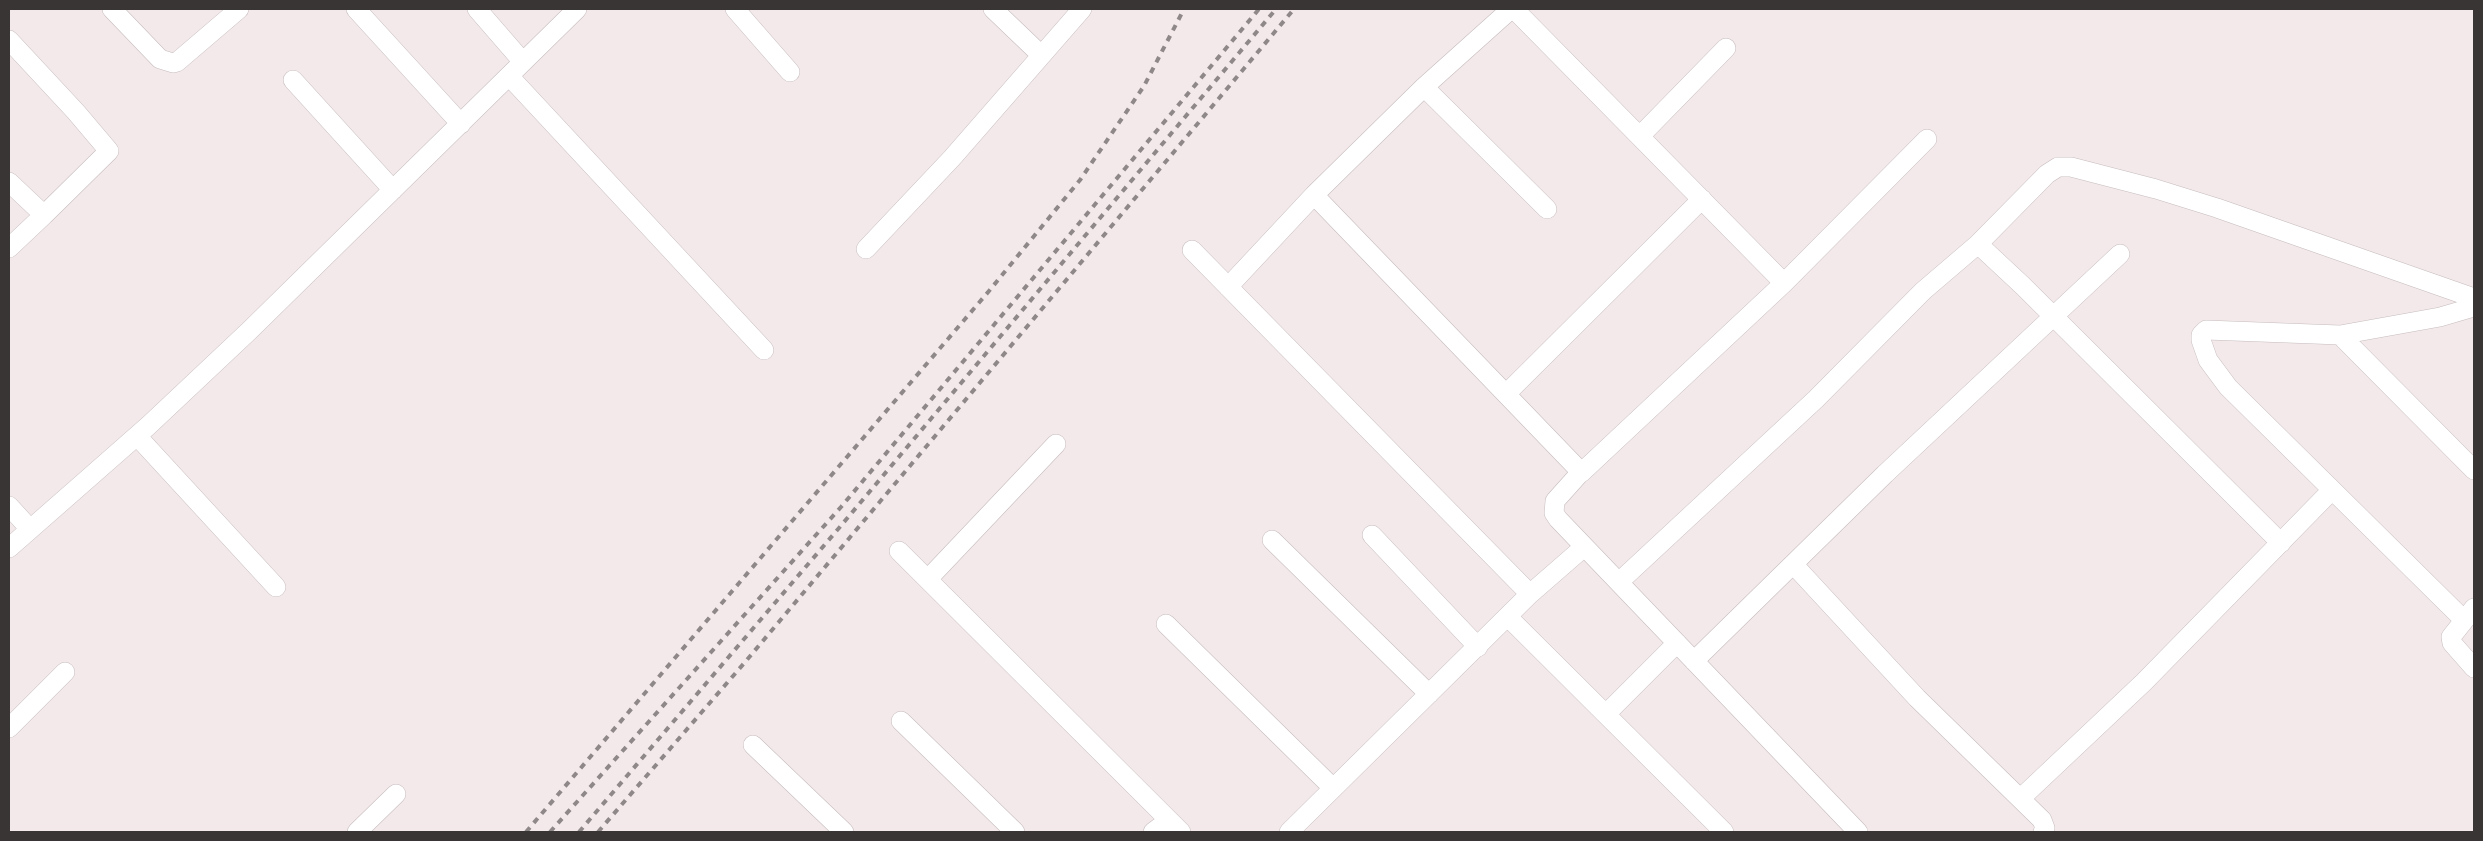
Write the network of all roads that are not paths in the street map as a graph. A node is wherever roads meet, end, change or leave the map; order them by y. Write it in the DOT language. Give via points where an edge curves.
graph roads {
  1 [pos="112,9"];
  2 [pos="239,9"];
  3 [pos="356,9"];
  4 [pos="477,9"];
  5 [pos="735,9"];
  6 [pos="994,9"];
  7 [pos="1082,9"];
  8 [pos="1512,9"];
  9 [pos="567,12"];
  10 [pos="9,40"];
  11 [pos="1726,48"];
  12 [pos="1040,54"];
  13 [pos="524,62"];
  14 [pos="790,72"];
  15 [pos="510,76"];
  16 [pos="293,80"];
  17 [pos="1424,87"];
  18 [pos="461,124"];
  19 [pos="1640,136"];
  20 [pos="1927,140"];
  21 [pos="9,182"];
  22 [pos="392,190"];
  23 [pos="1314,195"];
  24 [pos="1702,200"];
  25 [pos="1546,209"];
  26 [pos="44,215"];
  27 [pos="1978,244"];
  28 [pos="9,248"];
  29 [pos="866,249"];
  30 [pos="1192,250"];
  31 [pos="2120,254"];
  32 [pos="1784,283"];
  33 [pos="1228,287"];
  34 [pos="2474,298"];
  35 [pos="2474,307"];
  36 [pos="2054,317"];
  37 [pos="2340,335"];
  38 [pos="764,350"];
  39 [pos="1507,393"];
  40 [pos="137,436"];
  41 [pos="1056,444"];
  42 [pos="2474,470"];
  43 [pos="1581,473"];
  44 [pos="2332,490"];
  45 [pos="9,506"];
  46 [pos="30,529"];
  47 [pos="1372,535"];
  48 [pos="1272,540"];
  49 [pos="2281,543"];
  50 [pos="1584,547"];
  51 [pos="9,548"];
  52 [pos="899,551"];
  53 [pos="1793,564"];
  54 [pos="928,579"];
  55 [pos="1619,582"];
  56 [pos="276,587"];
  57 [pos="1530,594"];
  58 [pos="2469,614"];
  59 [pos="1508,617"];
  60 [pos="1166,624"];
  61 [pos="1677,643"];
  62 [pos="1478,647"];
  63 [pos="1694,661"];
  64 [pos="2474,668"];
  65 [pos="65,672"];
  66 [pos="1429,694"];
  67 [pos="1606,714"];
  68 [pos="901,722"];
  69 [pos="9,728"];
  70 [pos="753,745"];
  71 [pos="1333,788"];
  72 [pos="396,794"];
  73 [pos="2021,798"];
  74 [pos="1175,826"];
  75 [pos="357,832"];
  76 [pos="844,832"];
  77 [pos="1015,832"];
  78 [pos="1153,832"];
  79 [pos="1289,832"];
  80 [pos="1724,832"];
  81 [pos="1858,832"];
  82 [pos="2043,832"];
  1 -- 2 [label="street" via="160,59 173,63"];
  3 -- 18 [label="street"];
  4 -- 13 [label="street"];
  5 -- 14 [label="street"];
  6 -- 12 [label="street"];
  7 -- 12 [label="street"];
  8 -- 17 [label="street"];
  8 -- 19 [label="street"];
  9 -- 13 [label="street"];
  10 -- 26 [label="street" via="109,151"];
  11 -- 19 [label="street"];
  12 -- 29 [label="street" via="952,158"];
  13 -- 15 [label="street"];
  15 -- 18 [label="street"];
  15 -- 38 [label="street"];
  16 -- 22 [label="street"];
  17 -- 23 [label="street"];
  17 -- 25 [label="street"];
  18 -- 22 [label="street"];
  19 -- 24 [label="street"];
  20 -- 32 [label="street"];
  21 -- 26 [label="street"];
  22 -- 40 [label="street"];
  23 -- 33 [label="street"];
  23 -- 39 [label="street"];
  24 -- 32 [label="street"];
  24 -- 39 [label="street"];
  26 -- 28 [label="street"];
  27 -- 34 [label="street" via="2048,174 2058,167 2071,167 2216,208"];
  27 -- 36 [label="street"];
  27 -- 55 [label="street" via="1923,291 1816,399"];
  30 -- 33 [label="street"];
  31 -- 36 [label="street"];
  32 -- 43 [label="street"];
  33 -- 57 [label="street"];
  35 -- 37 [label="street" via="2440,317"];
  36 -- 49 [label="street"];
  36 -- 53 [label="street"];
  37 -- 42 [label="street"];
  37 -- 44 [label="street" via="2206,330 2201,335 2205,353 2216,374"];
  39 -- 43 [label="street"];
  40 -- 46 [label="street"];
  40 -- 56 [label="street"];
  41 -- 54 [label="street"];
  43 -- 50 [label="street" via="1555,501 1554,513"];
  44 -- 49 [label="street"];
  44 -- 58 [label="street"];
  45 -- 46 [label="street"];
  46 -- 51 [label="street"];
  47 -- 62 [label="street"];
  48 -- 66 [label="street"];
  49 -- 73 [label="street" via="2144,682"];
  50 -- 55 [label="street"];
  50 -- 57 [label="street"];
  52 -- 54 [label="street"];
  53 -- 63 [label="street"];
  53 -- 73 [label="street" via="1917,698"];
  54 -- 74 [label="street"];
  55 -- 61 [label="street"];
  57 -- 59 [label="street"];
  58 -- 64 [label="street" via="2451,637 2452,643"];
  59 -- 62 [label="street"];
  59 -- 67 [label="street"];
  60 -- 71 [label="street"];
  61 -- 63 [label="street"];
  61 -- 67 [label="street"];
  62 -- 66 [label="street"];
  63 -- 81 [label="street"];
  65 -- 69 [label="street"];
  66 -- 71 [label="street"];
  67 -- 80 [label="street"];
  68 -- 77 [label="street"];
  70 -- 76 [label="street"];
  71 -- 79 [label="street"];
  72 -- 75 [label="street"];
  73 -- 82 [label="street" via="2042,820"];
  74 -- 78 [label="street"];
}
